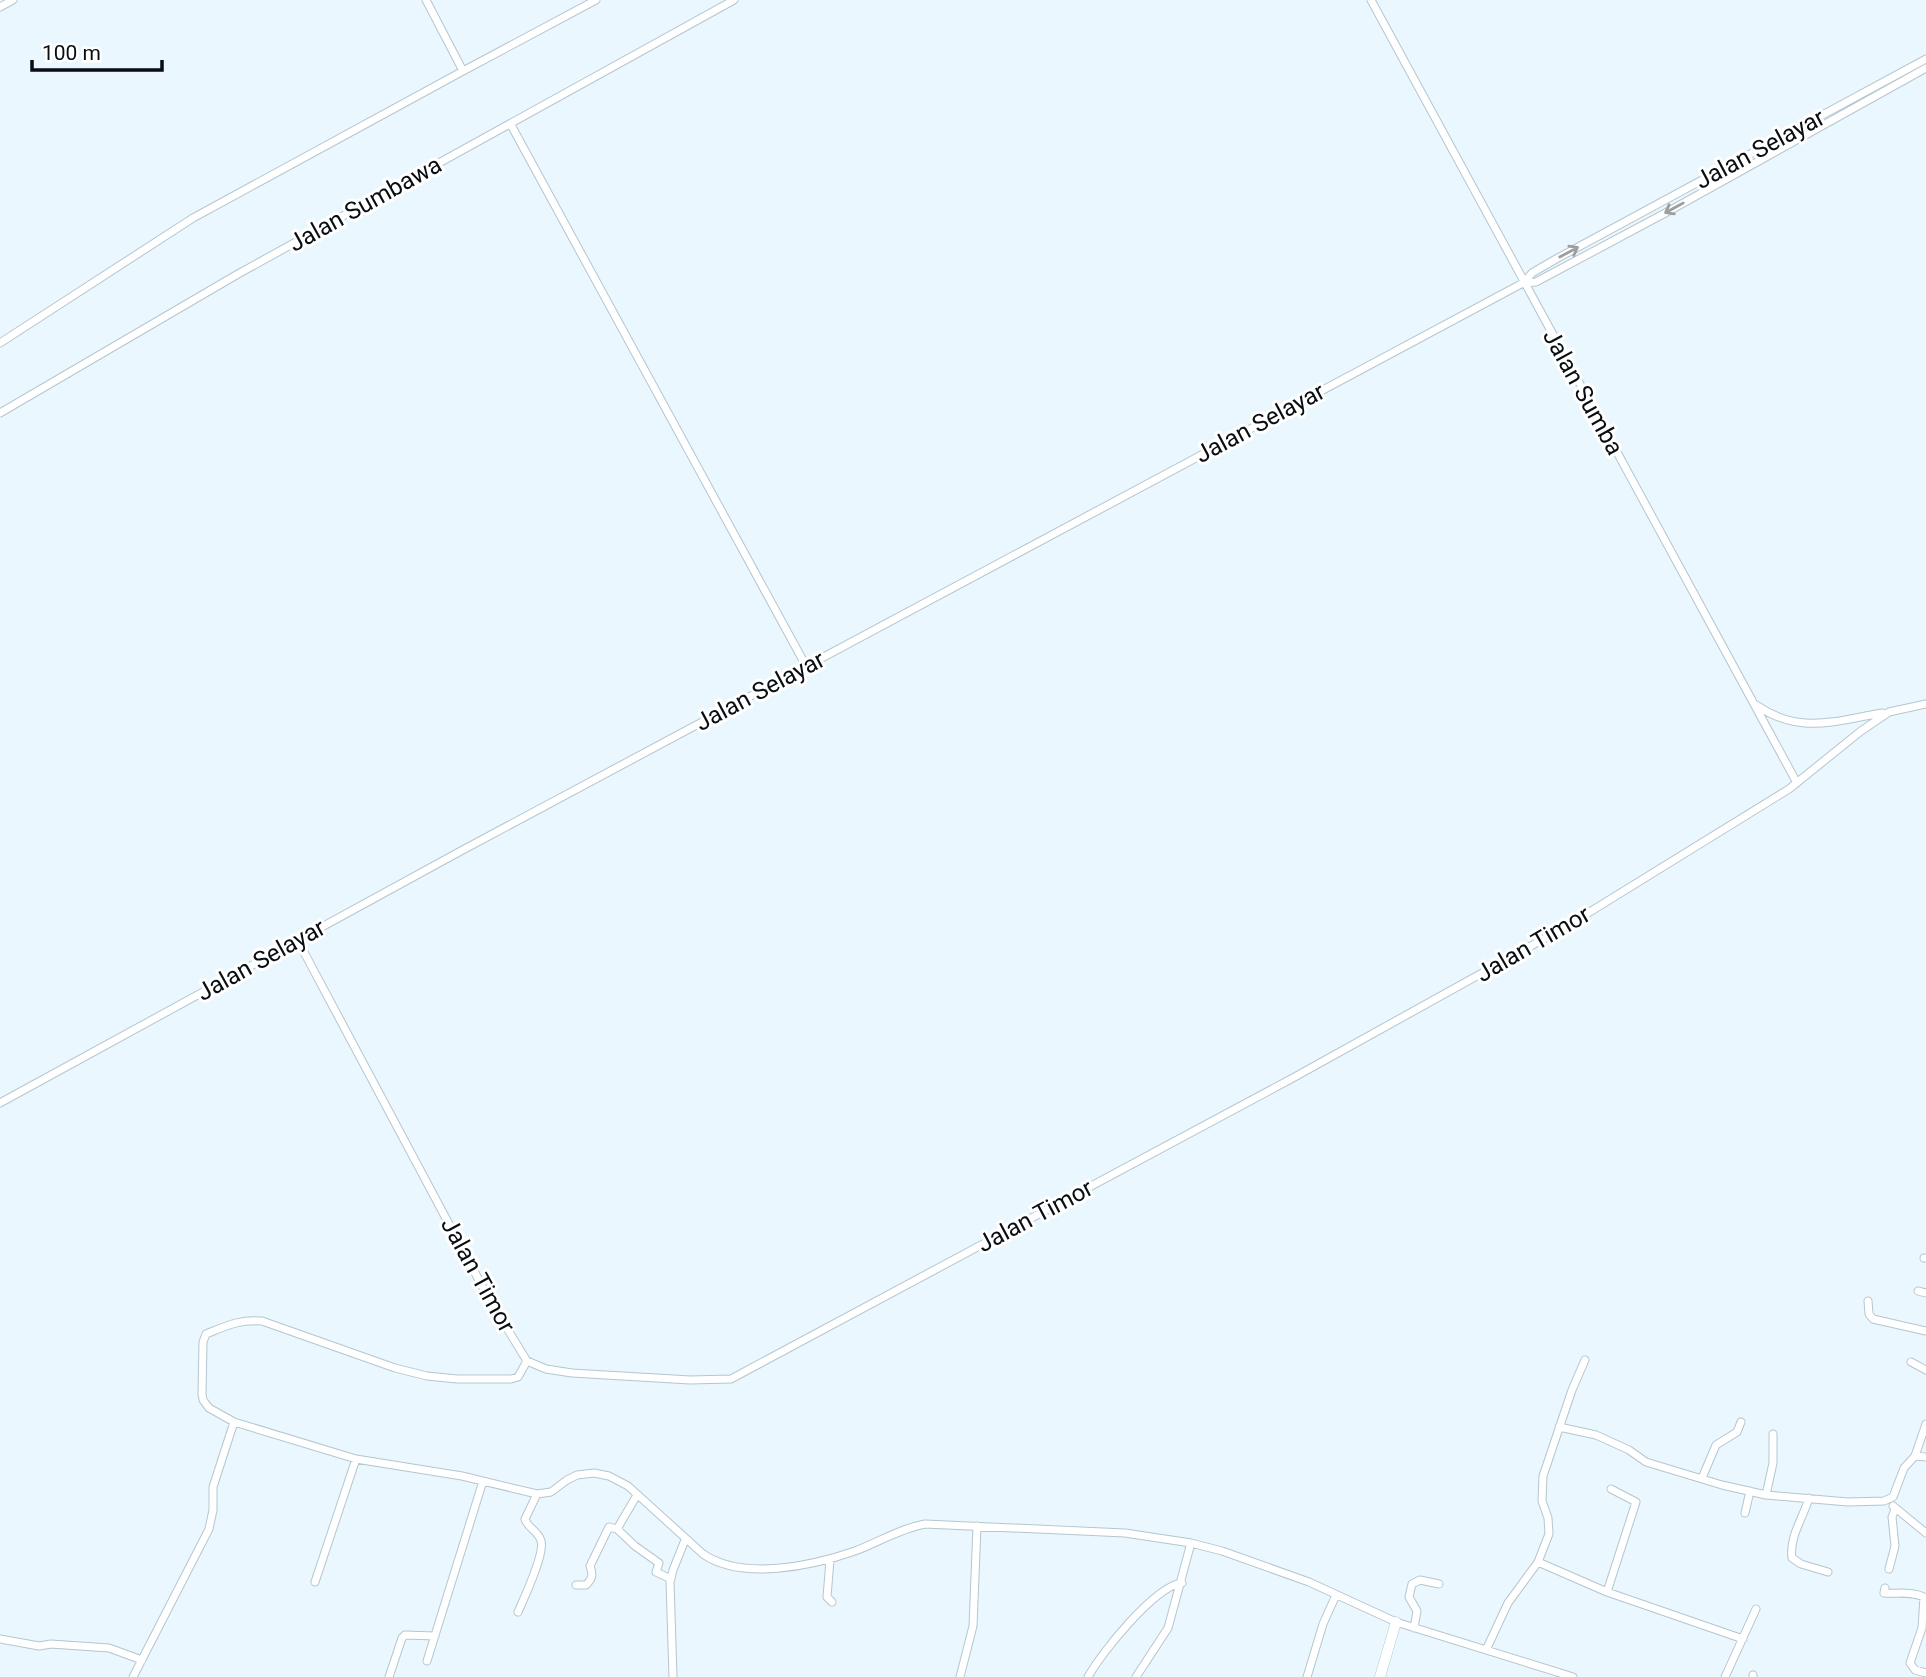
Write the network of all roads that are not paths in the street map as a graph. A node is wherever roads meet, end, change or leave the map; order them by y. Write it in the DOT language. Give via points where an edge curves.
graph roads {
  1 [pos="13,0"];
  2 [pos="426,0"];
  3 [pos="596,0"];
  4 [pos="734,0"];
  5 [pos="1371,0"];
  6 [pos="0,7"];
  7 [pos="1926,59"];
  8 [pos="1926,68"];
  9 [pos="463,71"];
  10 [pos="1901,77"];
  11 [pos="511,125"];
  12 [pos="1788,133"];
  13 [pos="1792,142"];
  14 [pos="1718,172"];
  15 [pos="1723,180"];
  16 [pos="1523,283"];
  17 [pos="0,344"];
  18 [pos="0,413"];
  19 [pos="806,666"];
  20 [pos="1753,702"];
  21 [pos="1924,704"];
  22 [pos="1889,712"];
  23 [pos="1797,783"];
  24 [pos="298,941"];
  25 [pos="0,1103"];
  26 [pos="1868,1301"];
  27 [pos="1926,1331"];
  28 [pos="1585,1360"];
  29 [pos="527,1362"];
  30 [pos="1911,1362"];
  31 [pos="1926,1370"];
  32 [pos="234,1422"];
  33 [pos="1741,1422"];
  34 [pos="1926,1424"];
  35 [pos="1559,1427"];
  36 [pos="1773,1434"];
  37 [pos="1914,1456"];
  38 [pos="1926,1457"];
  39 [pos="356,1459"];
  40 [pos="1702,1478"];
  41 [pos="483,1481"];
  42 [pos="1611,1489"];
  43 [pos="1750,1491"];
  44 [pos="537,1494"];
  45 [pos="1766,1495"];
  46 [pos="638,1496"];
  47 [pos="1809,1499"];
  48 [pos="1889,1500"];
  49 [pos="1895,1509"];
  50 [pos="1745,1513"];
  51 [pos="976,1527"];
  52 [pos="617,1529"];
  53 [pos="1926,1534"];
  54 [pos="685,1540"];
  55 [pos="1191,1543"];
  56 [pos="830,1560"];
  57 [pos="1538,1562"];
  58 [pos="1889,1569"];
  59 [pos="1828,1572"];
  60 [pos="671,1579"];
  61 [pos="315,1582"];
  62 [pos="1182,1583"];
  63 [pos="576,1584"];
  64 [pos="1439,1584"];
  65 [pos="1885,1588"];
  66 [pos="1607,1592"];
  67 [pos="1336,1595"];
  68 [pos="832,1602"];
  69 [pos="1756,1609"];
  70 [pos="518,1612"];
  71 [pos="1396,1622"];
  72 [pos="1414,1628"];
  73 [pos="1924,1628"];
  74 [pos="435,1636"];
  75 [pos="0,1639"];
  76 [pos="1743,1639"];
  77 [pos="1486,1650"];
  78 [pos="142,1660"];
  79 [pos="427,1661"];
  80 [pos="1915,1670"];
  81 [pos="1926,1674"];
  82 [pos="1569,1676"];
  83 [pos="133,1677"];
  84 [pos="389,1677"];
  85 [pos="673,1677"];
  86 [pos="960,1677"];
  87 [pos="1088,1677"];
  88 [pos="1136,1677"];
  89 [pos="1307,1677"];
  90 [pos="1380,1677"];
  91 [pos="1725,1677"];
  92 [pos="1908,1677"];
  1 -- 6 [label="street"];
  2 -- 9 [label="street"];
  3 -- 9 [label="street"];
  4 -- 11 [label="street, Jalan Sumbawa"];
  5 -- 16 [label="street, Jalan Sumba"];
  7 -- 10 [label="street, Jalan Selayar"];
  8 -- 10 [label="street, Jalan Selayar"];
  9 -- 17 [label="street" via="193,218"];
  10 -- 12 [label="street, Jalan Selayar"];
  10 -- 13 [label="street, Jalan Selayar"];
  11 -- 18 [label="street, Jalan Sumbawa" via="237,274"];
  11 -- 19 [label="street"];
  12 -- 13 [label="street"];
  12 -- 14 [label="street, Jalan Selayar"];
  13 -- 15 [label="street, Jalan Selayar"];
  14 -- 15 [label="street"];
  16 -- 14 [label="street, Jalan Selayar, one-way" via="1532,273"];
  15 -- 16 [label="street, Jalan Selayar, one-way" via="1536,282"];
  16 -- 19 [label="street, Jalan Selayar"];
  16 -- 20 [label="street, Jalan Sumba"];
  19 -- 24 [label="street, Jalan Selayar"];
  20 -- 22 [label="street" via="1781,719 1809,724"];
  20 -- 23 [label="street, Jalan Sumba"];
  21 -- 22 [label="street, Jalan Timor"];
  22 -- 23 [label="street, Jalan Timor"];
  23 -- 29 [label="street, Jalan Timor" via="1567,926 736,1377 713,1380 572,1373"];
  24 -- 25 [label="street, Jalan Selayar"];
  24 -- 29 [label="street, Jalan Timor"];
  26 -- 27 [label="street" via="1873,1319"];
  28 -- 35 [label="street"];
  29 -- 32 [label="street" via="518,1377 511,1379 427,1376 262,1321 235,1322 204,1338 202,1394 209,1408"];
  30 -- 31 [label="street"];
  32 -- 39 [label="street"];
  32 -- 78 [label="street" via="213,1487 209,1530"];
  33 -- 40 [label="street" via="1737,1432 1716,1445"];
  34 -- 37 [label="street"];
  35 -- 40 [label="street" via="1596,1435 1646,1462"];
  35 -- 57 [label="street" via="1543,1476 1542,1501 1549,1534"];
  36 -- 45 [label="street"];
  37 -- 38 [label="street"];
  37 -- 48 [label="street"];
  39 -- 41 [label="street"];
  39 -- 61 [label="street"];
  40 -- 43 [label="street"];
  41 -- 44 [label="street"];
  41 -- 74 [label="street"];
  42 -- 66 [label="street" via="1636,1502"];
  43 -- 45 [label="street"];
  43 -- 50 [label="street"];
  44 -- 46 [label="street" via="551,1492 577,1475 594,1473 618,1480"];
  44 -- 70 [label="street" via="525,1519 538,1532 542,1547"];
  45 -- 47 [label="street"];
  46 -- 52 [label="street"];
  46 -- 54 [label="street"];
  47 -- 48 [label="street"];
  47 -- 59 [label="street" via="1791,1542 1792,1558"];
  48 -- 49 [label="street"];
  49 -- 53 [label="street"];
  49 -- 58 [label="street" via="1895,1546"];
  51 -- 55 [label="street" via="1125,1532"];
  51 -- 56 [label="street" via="925,1524 905,1528"];
  51 -- 86 [label="street" via="973,1626"];
  52 -- 60 [label="street" via="659,1563 656,1572"];
  52 -- 63 [label="street" via="609,1527 594,1553 592,1580"];
  54 -- 56 [label="street" via="710,1560 736,1569"];
  54 -- 60 [label="street"];
  55 -- 62 [label="street"];
  55 -- 67 [label="street"];
  56 -- 68 [label="street" via="827,1597"];
  57 -- 66 [label="street"];
  57 -- 77 [label="street" via="1508,1603"];
  60 -- 85 [label="street"];
  62 -- 87 [label="street" via="1163,1590 1142,1608"];
  62 -- 88 [label="street" via="1168,1628"];
  64 -- 72 [label="street" via="1420,1580 1412,1584 1409,1597 1417,1611"];
  65 -- 73 [label="street" via="1884,1593 1910,1592 1924,1597"];
  66 -- 76 [label="street"];
  67 -- 71 [label="street"];
  67 -- 89 [label="street"];
  69 -- 76 [label="street"];
  71 -- 72 [label="street"];
  71 -- 90 [label="street"];
  72 -- 77 [label="street"];
  73 -- 80 [label="street" via="1910,1658"];
  74 -- 79 [label="street"];
  74 -- 84 [label="street" via="405,1635"];
  75 -- 78 [label="street" via="36,1646 108,1648"];
  76 -- 91 [label="street"];
  77 -- 82 [label="street"];
  78 -- 83 [label="street"];
  80 -- 81 [label="street"];
  80 -- 92 [label="street"];
}
